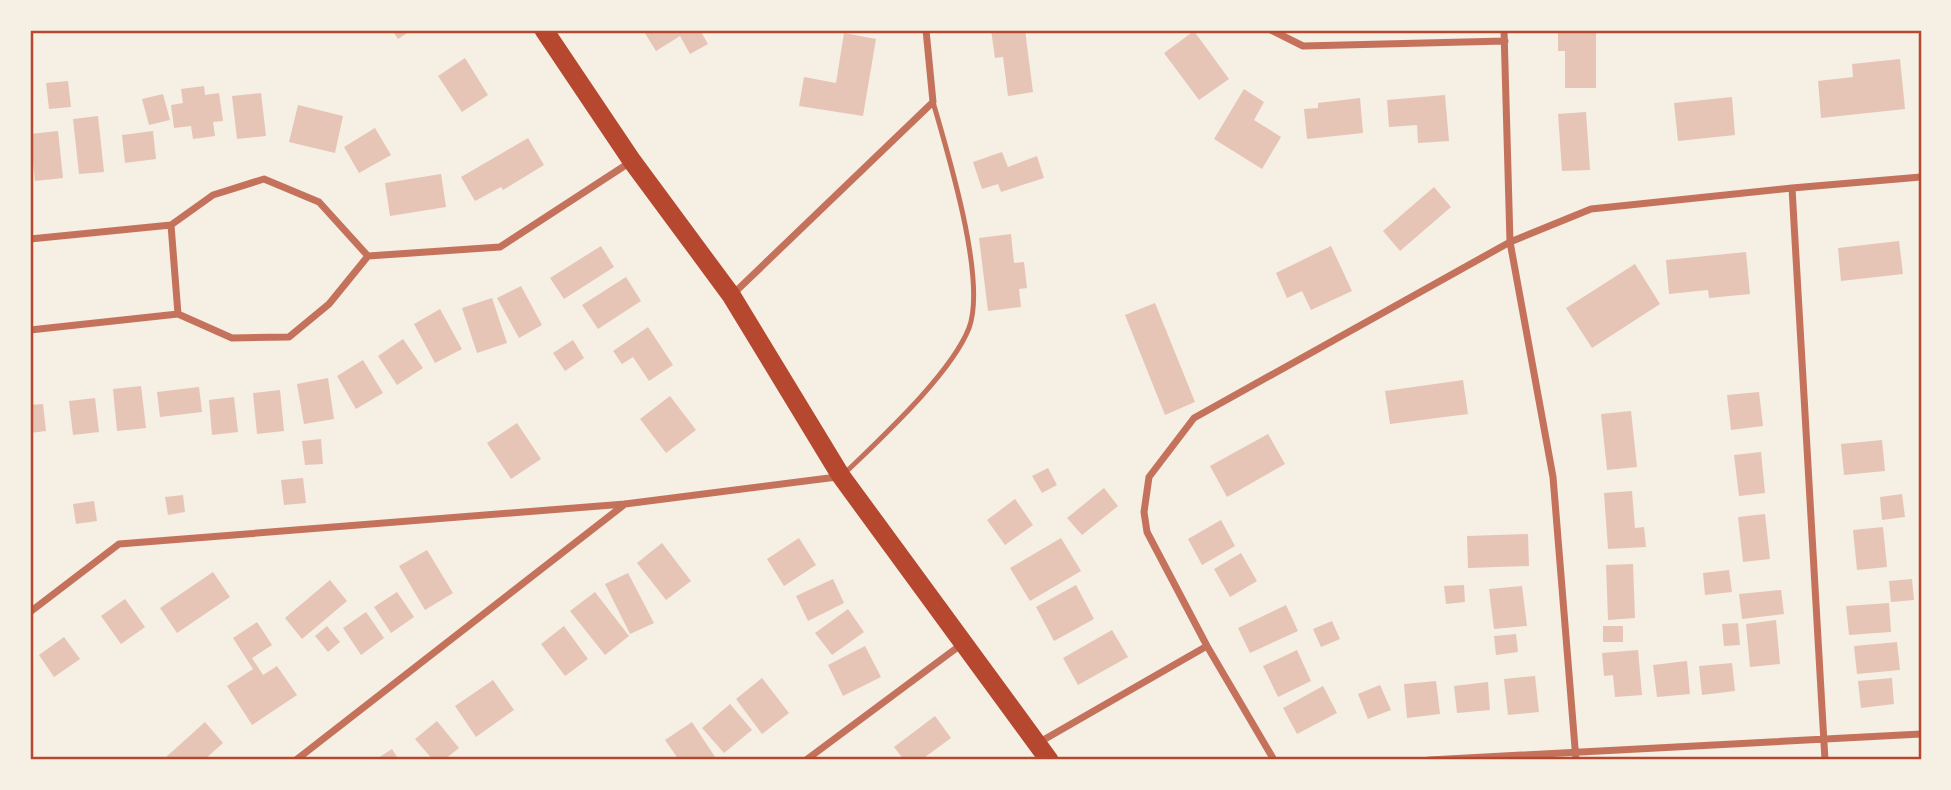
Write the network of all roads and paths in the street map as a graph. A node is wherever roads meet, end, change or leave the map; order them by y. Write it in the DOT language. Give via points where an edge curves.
graph roads {
  1 [pos="544,30"];
  2 [pos="926,30"];
  3 [pos="1271,30"];
  4 [pos="1504,30"];
  5 [pos="1505,41"];
  6 [pos="933,102"];
  7 [pos="632,161"];
  8 [pos="1921,177"];
  9 [pos="1792,188"];
  10 [pos="171,225"];
  11 [pos="30,239"];
  12 [pos="1510,242"];
  13 [pos="368,256"];
  14 [pos="731,295"];
  15 [pos="178,314"];
  16 [pos="30,330"];
  17 [pos="841,476"];
  18 [pos="625,504"];
  19 [pos="30,612"];
  20 [pos="962,643"];
  21 [pos="1208,646"];
  22 [pos="1921,734"];
  23 [pos="1824,740"];
  24 [pos="1038,743"];
  25 [pos="1576,756"];
  26 [pos="296,760"];
  27 [pos="806,760"];
  28 [pos="1049,760"];
  29 [pos="1274,760"];
  30 [pos="1429,760"];
  31 [pos="1825,760"];
  1 -- 7 [label="highway"];
  2 -- 6 [label="street"];
  3 -- 5 [label="street" via="1303,46"];
  4 -- 5 [label="street"];
  5 -- 12 [label="street"];
  6 -- 14 [label="street"];
  6 -- 17 [label="lane" via="969,250 974,301 969,327 955,354"];
  7 -- 13 [label="street" via="500,247"];
  7 -- 14 [label="highway"];
  8 -- 9 [label="street"];
  9 -- 12 [label="street" via="1591,209"];
  9 -- 23 [label="street"];
  10 -- 11 [label="street"];
  10 -- 13 [label="street" via="213,195 264,179 319,202"];
  10 -- 15 [label="street"];
  12 -- 21 [label="street" via="1194,418 1149,477 1144,512 1147,532"];
  12 -- 25 [label="street" via="1553,477"];
  13 -- 15 [label="street" via="329,304 289,337 232,338"];
  14 -- 17 [label="highway"];
  15 -- 16 [label="street"];
  17 -- 18 [label="street"];
  17 -- 20 [label="highway"];
  18 -- 19 [label="street" via="119,544"];
  18 -- 26 [label="street"];
  20 -- 24 [label="highway"];
  20 -- 27 [label="street"];
  21 -- 24 [label="street"];
  21 -- 29 [label="street"];
  22 -- 23 [label="street"];
  23 -- 25 [label="street"];
  23 -- 31 [label="street"];
  24 -- 28 [label="highway"];
  25 -- 30 [label="street"];
}
